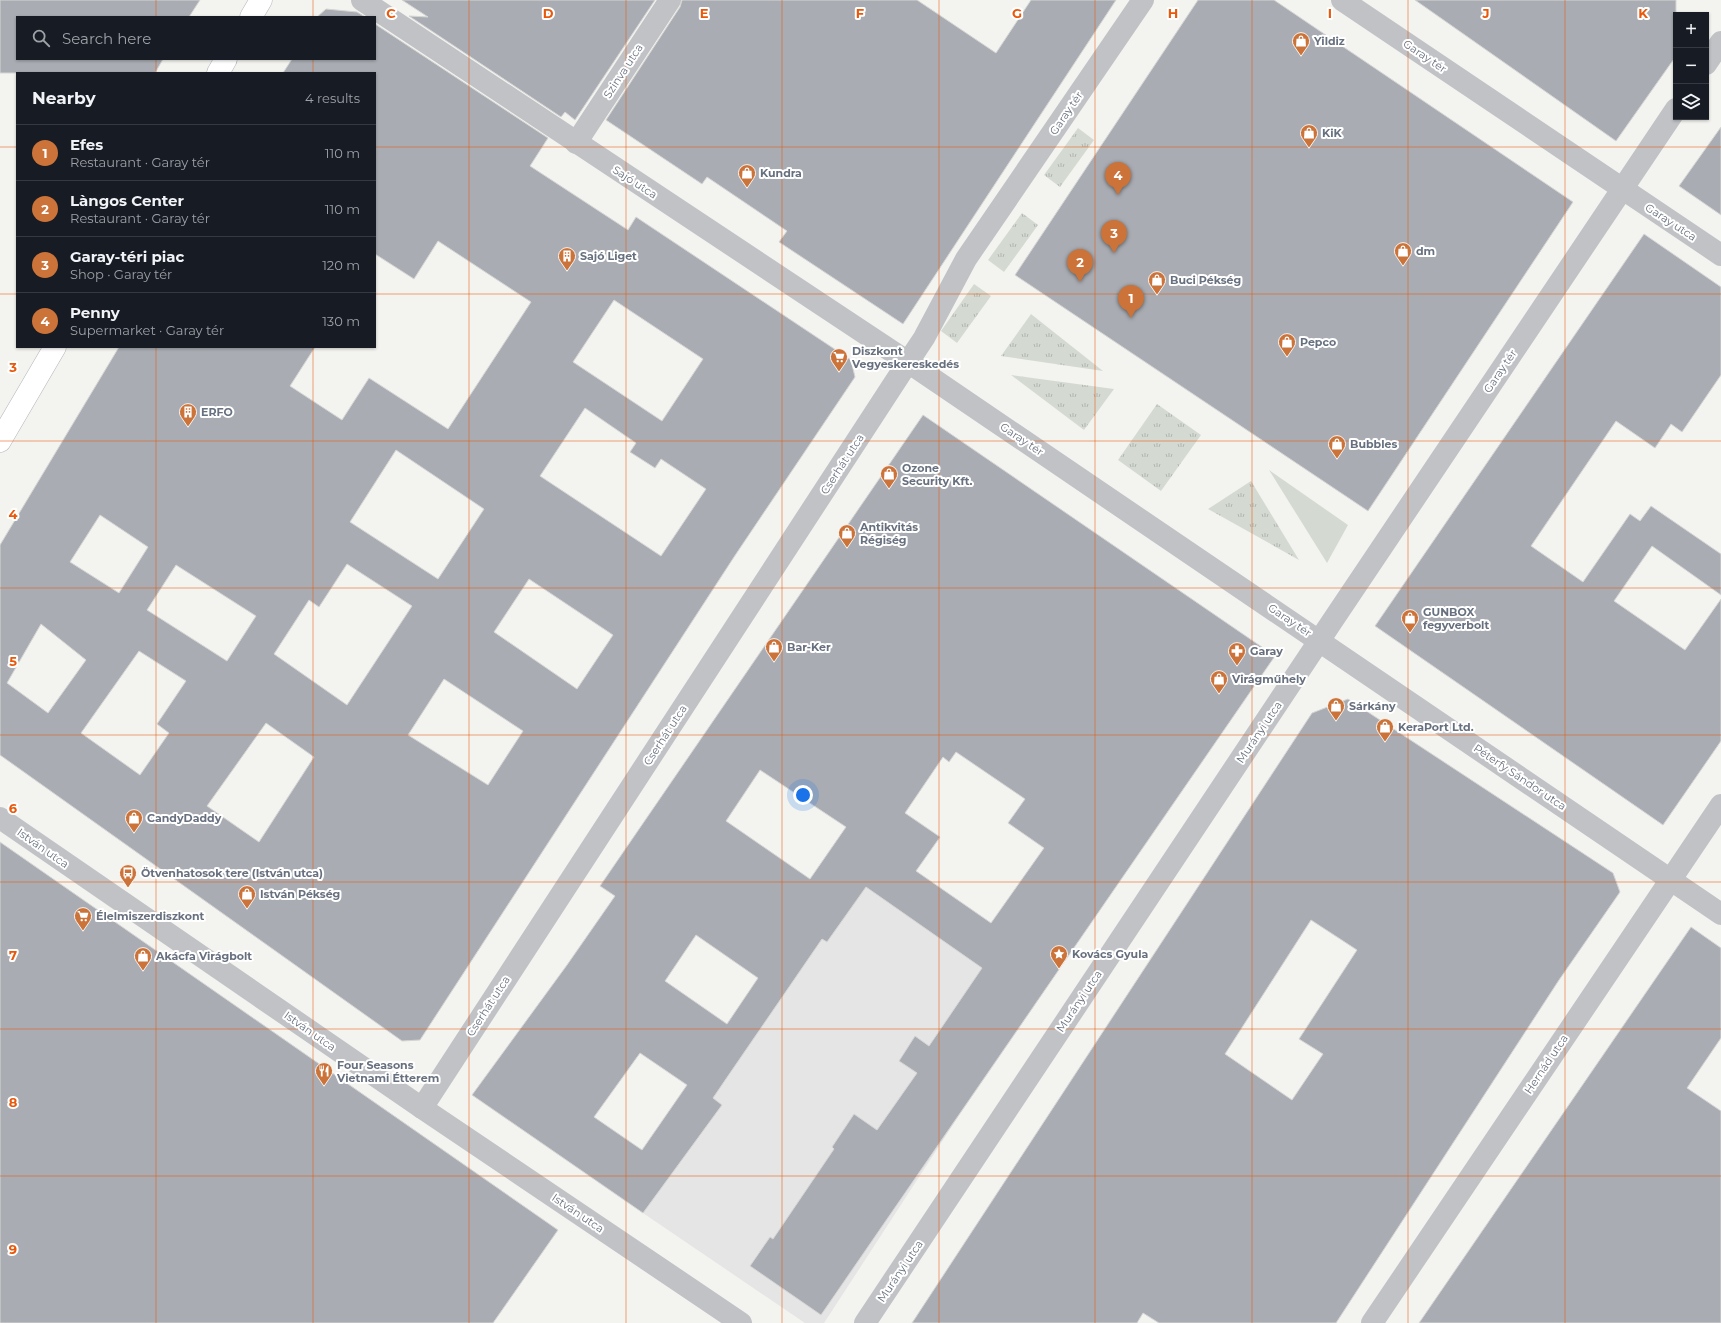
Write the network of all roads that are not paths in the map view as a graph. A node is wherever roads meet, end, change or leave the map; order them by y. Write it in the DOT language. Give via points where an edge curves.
graph roads {
  1 [pos="261,0"];
  2 [pos="362,0"];
  3 [pos="670,0"];
  4 [pos="1143,0"];
  5 [pos="1342,0"];
  6 [pos="252,16"];
  7 [pos="1721,42"];
  8 [pos="225,60"];
  9 [pos="1709,60"];
  10 [pos="219,72"];
  11 [pos="1673,113"];
  12 [pos="576,143"];
  13 [pos="1622,189"];
  14 [pos="1721,255"];
  15 [pos="54,348"];
  16 [pos="908,362"];
  17 [pos="0,441"];
  18 [pos="1320,640"];
  19 [pos="1721,805"];
  20 [pos="0,818"];
  21 [pos="1670,880"];
  22 [pos="1721,914"];
  23 [pos="422,1108"];
  24 [pos="741,1323"];
  25 [pos="865,1323"];
  26 [pos="1372,1323"];
  1 -- 6 [label="main road"];
  2 -- 12 [label="street, Sajó utca"];
  3 -- 12 [label="street, Szinva utca"];
  4 -- 16 [label="street, Garay tér" via="966,259 924,338"];
  5 -- 13 [label="street, Garay tér"];
  7 -- 9 [label="street"];
  8 -- 10 [label="main road"];
  11 -- 13 [label="street"];
  12 -- 16 [label="street, Sajó utca"];
  13 -- 14 [label="street, Garay utca"];
  13 -- 18 [label="street, Garay tér"];
  15 -- 17 [label="main road"];
  16 -- 18 [label="street, Garay tér"];
  16 -- 23 [label="street, Cserhát utca"];
  18 -- 21 [label="street, Péterfy Sándor utca"];
  18 -- 25 [label="street, Murányi utca"];
  19 -- 21 [label="street, Hernád utca"];
  20 -- 23 [label="street, István utca"];
  21 -- 22 [label="street, Péterfy Sándor utca"];
  21 -- 26 [label="street, Hernád utca"];
  23 -- 24 [label="street, István utca"];
}
